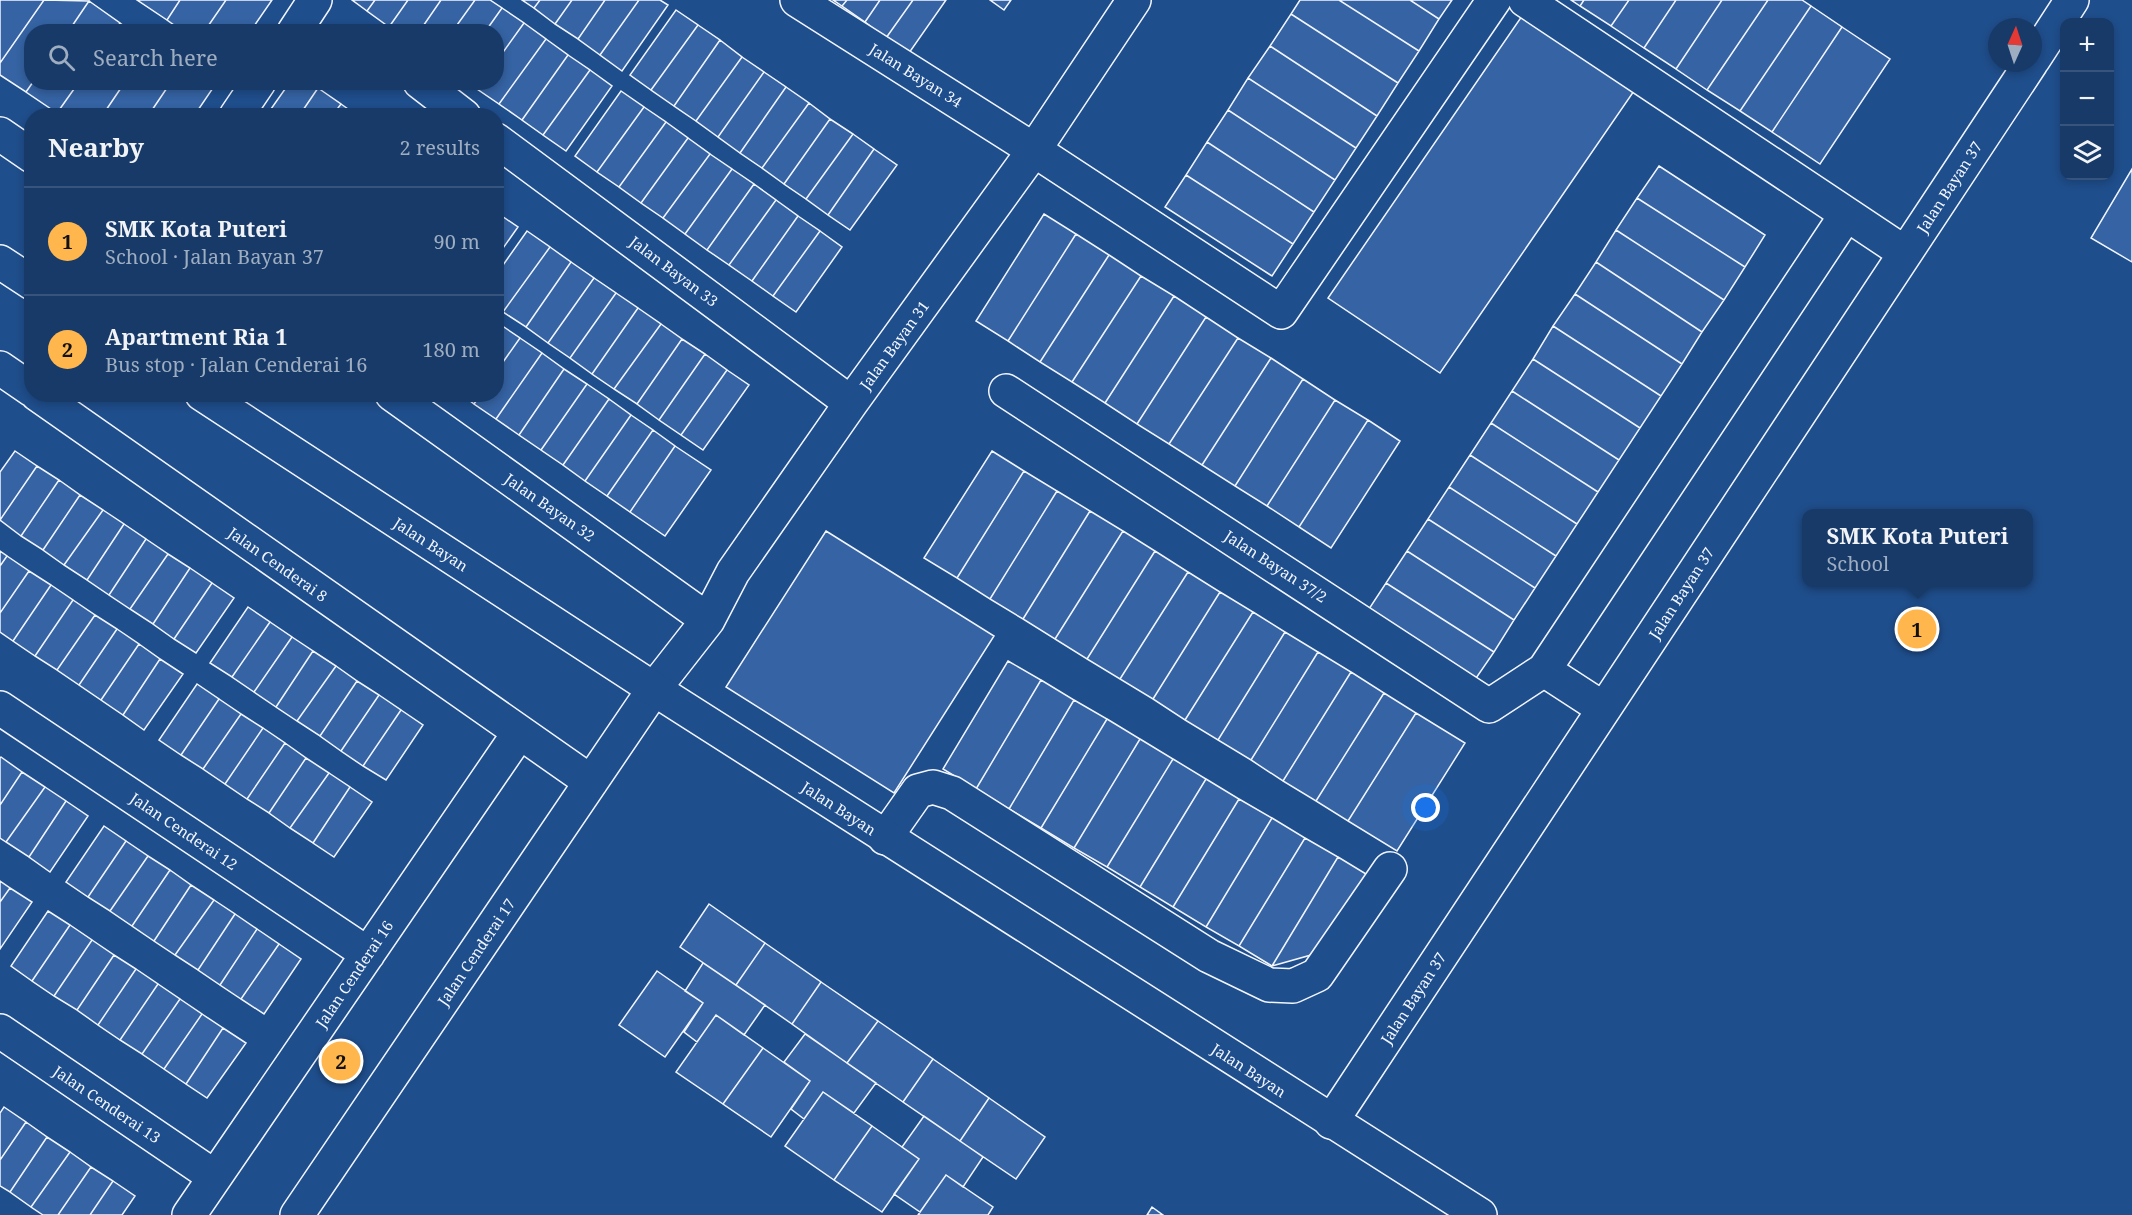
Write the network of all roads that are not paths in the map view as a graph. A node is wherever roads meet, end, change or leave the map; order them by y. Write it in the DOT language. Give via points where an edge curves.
graph roads {
  1 [pos="315,0"];
  2 [pos="797,0"];
  3 [pos="1134,0"];
  4 [pos="1494,0"];
  5 [pos="1525,0"];
  6 [pos="2072,0"];
  7 [pos="299,24"];
  8 [pos="2042,46"];
  9 [pos="2025,72"];
  10 [pos="254,90"];
  11 [pos="430,90"];
  12 [pos="241,108"];
  13 [pos="454,108"];
  14 [pos="0,134"];
  15 [pos="504,146"];
  16 [pos="24,150"];
  17 [pos="1034,150"];
  18 [pos="1840,224"];
  19 [pos="1905,253"];
  20 [pos="0,262"];
  21 [pos="24,278"];
  22 [pos="0,368"];
  23 [pos="24,384"];
  24 [pos="1006,391"];
  25 [pos="49,402"];
  26 [pos="214,402"];
  27 [pos="403,402"];
  28 [pos="851,403"];
  29 [pos="708,620"];
  30 [pos="1544,670"];
  31 [pos="654,689"];
  32 [pos="0,708"];
  33 [pos="1604,709"];
  34 [pos="519,733"];
  35 [pos="591,782"];
  36 [pos="885,838"];
  37 [pos="1389,869"];
  38 [pos="368,954"];
  39 [pos="0,1030"];
  40 [pos="1331,1122"];
  41 [pos="215,1177"];
  42 [pos="189,1215"];
  43 [pos="297,1215"];
  44 [pos="1480,1215"];
  1 -- 7 [label="street"];
  2 -- 17 [label="street, Jalan Bayan 34"];
  3 -- 17 [label="street, Jalan Bayan 31"];
  4 -- 17 [label="street, Jalan Bayan 34" via="1281,312"];
  5 -- 19 [label="street"];
  6 -- 8 [label="street, Jalan Bayan 37"];
  9 -- 19 [label="street, Jalan Bayan 37"];
  10 -- 12 [label="street"];
  11 -- 13 [label="street"];
  14 -- 16 [label="street"];
  15 -- 28 [label="street, Jalan Bayan 33"];
  17 -- 28 [label="street, Jalan Bayan 31"];
  18 -- 30 [label="street"];
  19 -- 33 [label="street, Jalan Bayan 37"];
  20 -- 21 [label="street"];
  22 -- 23 [label="street"];
  24 -- 30 [label="street, Jalan Bayan 37/2" via="1489,706"];
  25 -- 34 [label="street, Jalan Cenderai 8"];
  26 -- 31 [label="street, Jalan Bayan"];
  27 -- 29 [label="street, Jalan Bayan 32"];
  28 -- 29 [label="street, Jalan Bayan 31" via="733,572"];
  29 -- 31 [label="street, Jalan Bayan 31"];
  30 -- 33 [label="street"];
  31 -- 35 [label="street, Jalan Cenderai 17"];
  31 -- 36 [label="street, Jalan Bayan"];
  32 -- 38 [label="street, Jalan Cenderai 12"];
  33 -- 40 [label="street, Jalan Bayan 37"];
  34 -- 35 [label="street, Jalan Cenderai 8"];
  34 -- 38 [label="street, Jalan Cenderai 16"];
  35 -- 43 [label="street, Jalan Cenderai 17"];
  36 -- 37 [label="street" via="918,791 933,787 952,793 1209,956 1269,985 1293,986 1317,975"];
  36 -- 40 [label="street, Jalan Bayan"];
  38 -- 41 [label="street, Jalan Cenderai 16"];
  39 -- 41 [label="street, Jalan Cenderai 13"];
  40 -- 44 [label="street, Jalan Bayan"];
  41 -- 42 [label="street, Jalan Cenderai 16"];
}
